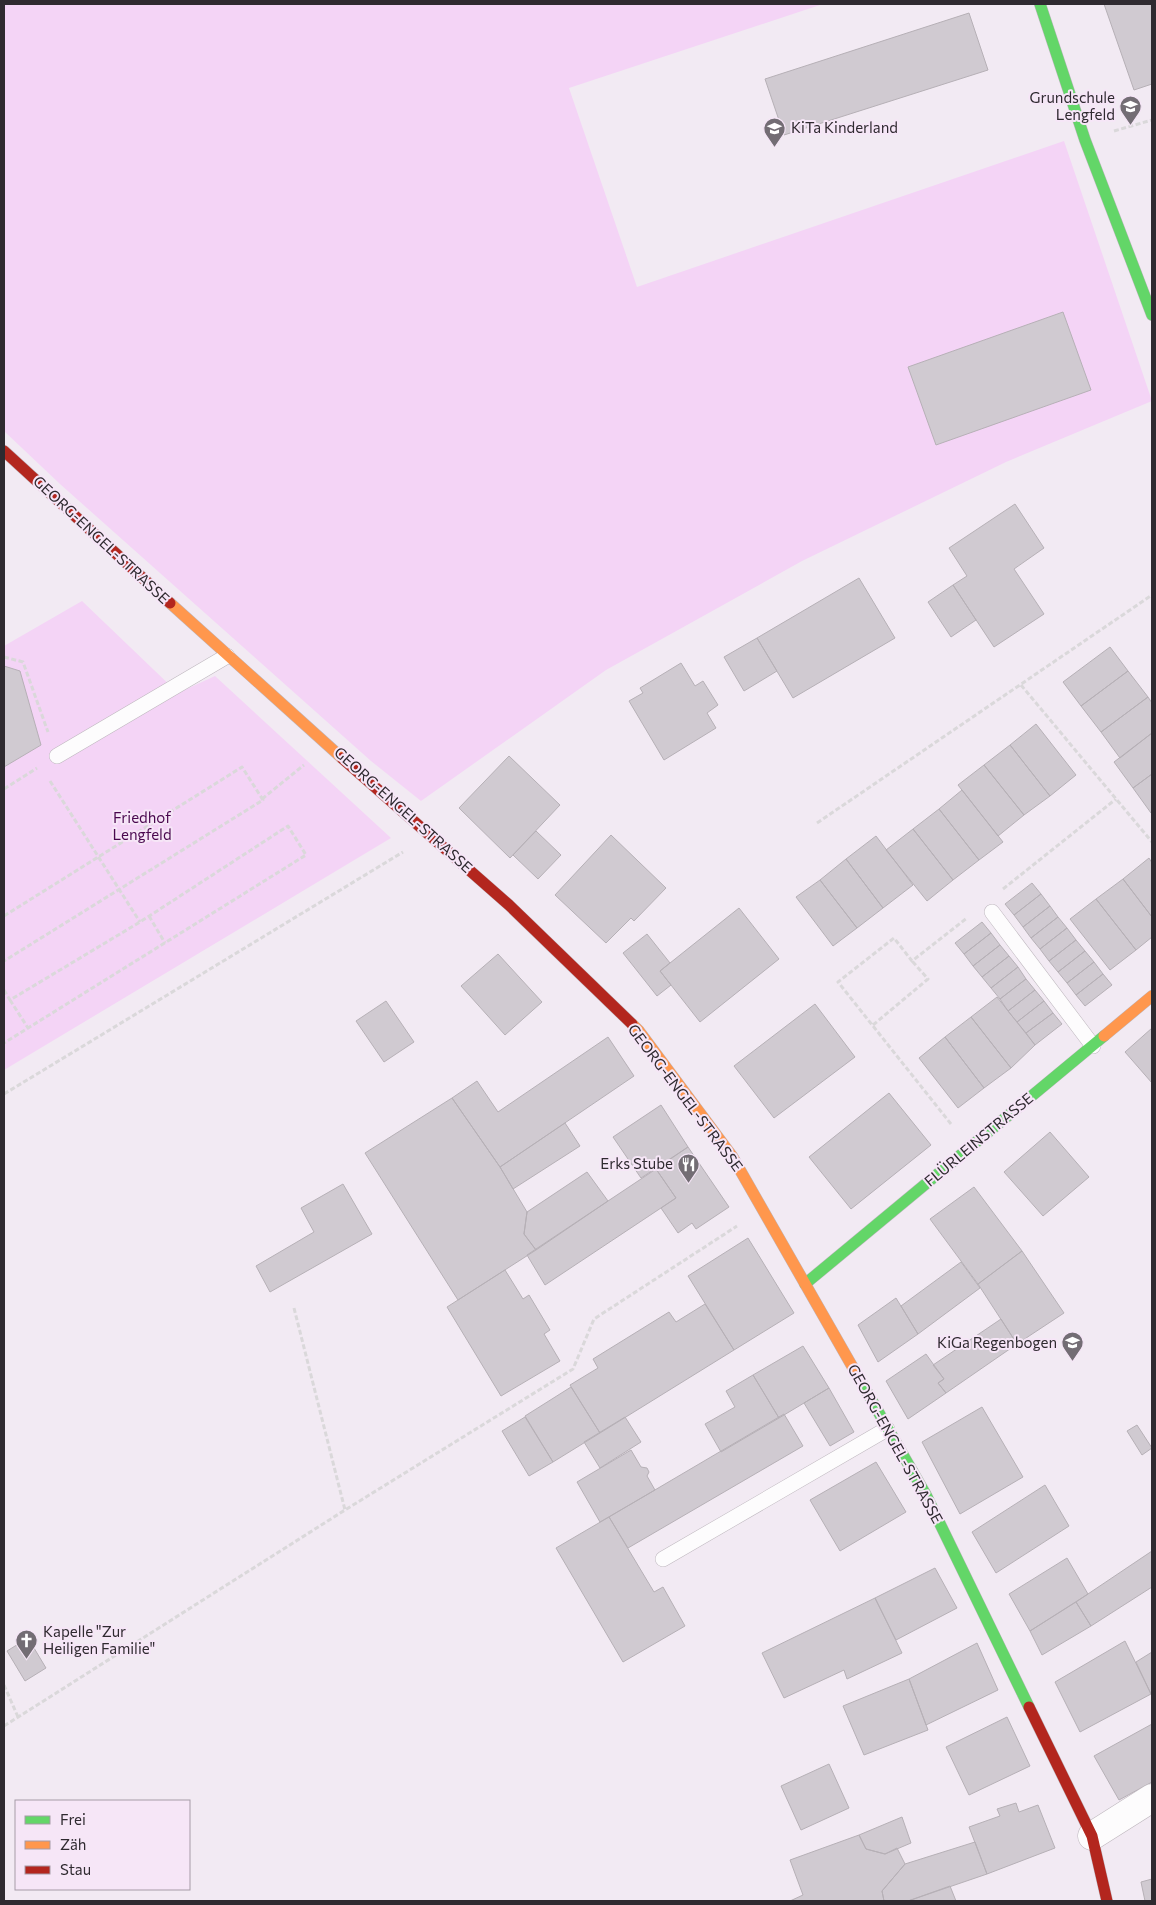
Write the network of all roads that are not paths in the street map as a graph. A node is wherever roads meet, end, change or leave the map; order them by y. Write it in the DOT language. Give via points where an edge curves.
graph roads {
  1 [pos="1040,4"];
  2 [pos="1152,315"];
  3 [pos="4,451"];
  4 [pos="227,656"];
  5 [pos="56,756"];
  6 [pos="992,912"];
  7 [pos="1152,996"];
  8 [pos="1093,1046"];
  9 [pos="805,1284"];
  10 [pos="887,1429"];
  11 [pos="663,1559"];
  12 [pos="1152,1798"];
  13 [pos="1092,1836"];
  14 [pos="1106,1901"];
  1 -- 2 [label="street" via="1085,140"];
  3 -- 4 [label="street, GEORG-ENGEL-STRASSE"];
  4 -- 5 [label="lane"];
  4 -- 9 [label="street, GEORG-ENGEL-STRASSE" via="509,904 639,1031 732,1156"];
  6 -- 8 [label="lane"];
  7 -- 8 [label="street, FLÜRLEINSTRASSE"];
  8 -- 9 [label="street, FLÜRLEINSTRASSE"];
  9 -- 10 [label="street, GEORG-ENGEL-STRASSE"];
  10 -- 11 [label="lane"];
  10 -- 13 [label="street, GEORG-ENGEL-STRASSE" via="926,1495"];
  12 -- 13 [label="street"];
  13 -- 14 [label="street, GEORG-ENGEL-STRASSE"];
}
